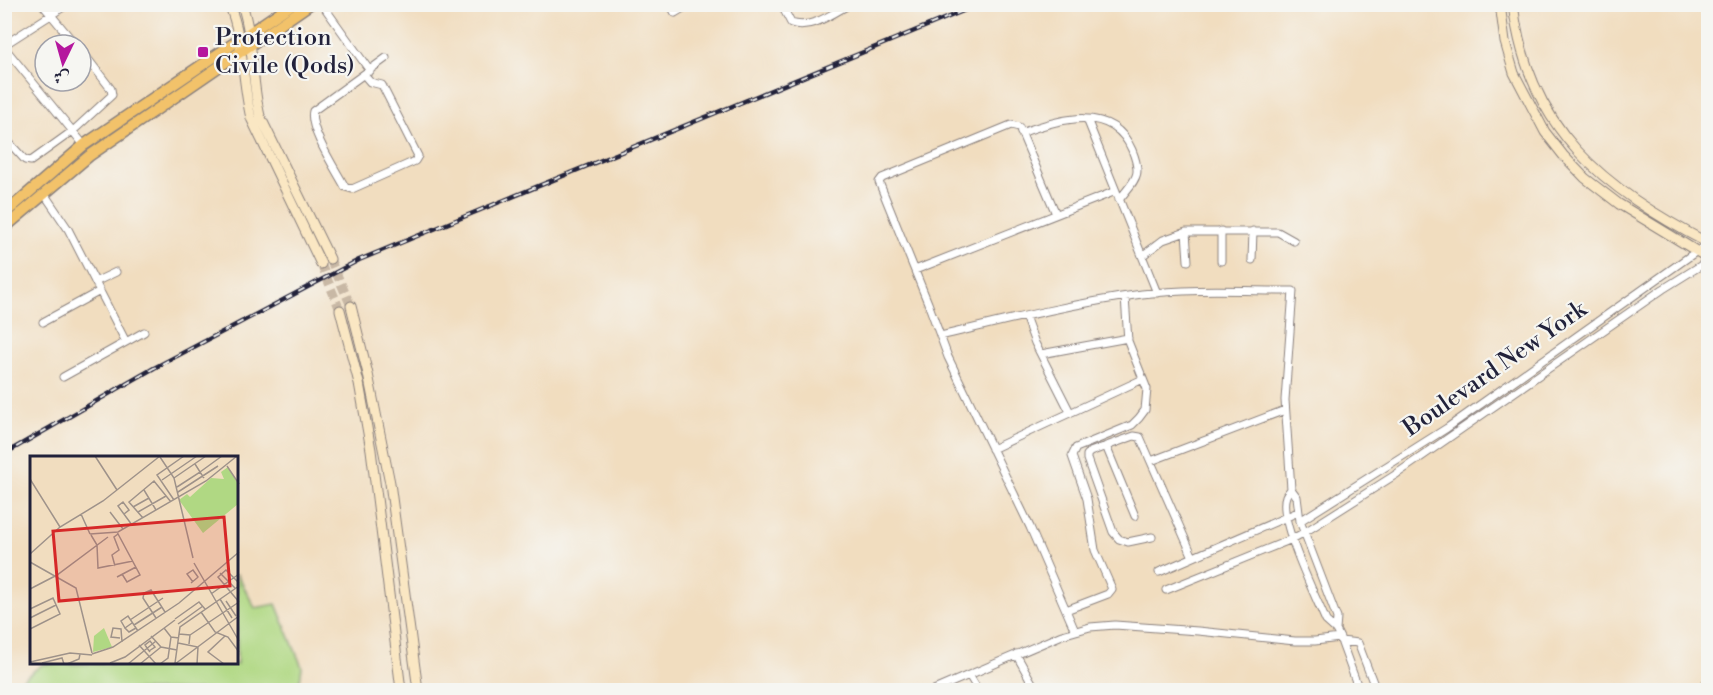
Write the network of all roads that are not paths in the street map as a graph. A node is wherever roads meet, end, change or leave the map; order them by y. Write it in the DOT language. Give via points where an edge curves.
graph roads {
  1 [pos="42,4"];
  2 [pos="68,4"];
  3 [pos="229,4"];
  4 [pos="243,4"];
  5 [pos="292,4"];
  6 [pos="310,4"];
  7 [pos="322,4"];
  8 [pos="670,4"];
  9 [pos="690,4"];
  10 [pos="781,4"];
  11 [pos="850,4"];
  12 [pos="1500,4"];
  13 [pos="1512,4"];
  14 [pos="51,15"];
  15 [pos="66,33"];
  16 [pos="249,33"];
  17 [pos="251,45"];
  18 [pos="4,46"];
  19 [pos="239,46"];
  20 [pos="386,58"];
  21 [pos="93,66"];
  22 [pos="367,73"];
  23 [pos="1088,119"];
  24 [pos="74,130"];
  25 [pos="1021,133"];
  26 [pos="4,137"];
  27 [pos="84,146"];
  28 [pos="1116,191"];
  29 [pos="45,195"];
  30 [pos="1119,200"];
  31 [pos="4,214"];
  32 [pos="1056,214"];
  33 [pos="4,228"];
  34 [pos="1221,231"];
  35 [pos="1253,231"];
  36 [pos="1186,232"];
  37 [pos="1294,241"];
  38 [pos="1708,244"];
  39 [pos="1697,251"];
  40 [pos="1142,256"];
  41 [pos="330,259"];
  42 [pos="1708,259"];
  43 [pos="1252,260"];
  44 [pos="1188,261"];
  45 [pos="1221,261"];
  46 [pos="321,264"];
  47 [pos="915,270"];
  48 [pos="116,272"];
  49 [pos="95,282"];
  50 [pos="100,291"];
  51 [pos="1157,293"];
  52 [pos="1125,297"];
  53 [pos="351,306"];
  54 [pos="340,310"];
  55 [pos="1025,316"];
  56 [pos="43,322"];
  57 [pos="144,332"];
  58 [pos="941,336"];
  59 [pos="1128,338"];
  60 [pos="126,342"];
  61 [pos="1553,353"];
  62 [pos="1041,354"];
  63 [pos="1560,360"];
  64 [pos="63,376"];
  65 [pos="1143,379"];
  66 [pos="376,410"];
  67 [pos="1285,410"];
  68 [pos="1070,412"];
  69 [pos="365,414"];
  70 [pos="1447,428"];
  71 [pos="1451,436"];
  72 [pos="1107,446"];
  73 [pos="992,449"];
  74 [pos="1151,461"];
  75 [pos="1389,466"];
  76 [pos="1395,475"];
  77 [pos="1291,489"];
  78 [pos="1299,512"];
  79 [pos="1135,516"];
  80 [pos="1286,518"];
  81 [pos="1300,521"];
  82 [pos="1305,532"];
  83 [pos="1152,537"];
  84 [pos="1292,539"];
  85 [pos="1194,557"];
  86 [pos="1159,572"];
  87 [pos="1166,590"];
  88 [pos="1066,610"];
  89 [pos="1075,631"];
  90 [pos="1339,636"];
  91 [pos="1017,654"];
  92 [pos="969,675"];
  93 [pos="1708,683"];
  94 [pos="401,690"];
  95 [pos="418,690"];
  96 [pos="934,690"];
  97 [pos="978,690"];
  98 [pos="1036,690"];
  99 [pos="1359,690"];
  100 [pos="1376,690"];
  101 [pos="1698,690"];
  1 -- 14 [label="street"];
  2 -- 14 [label="street"];
  3 -- 19 [label="street"];
  4 -- 16 [label="street"];
  5 -- 16 [label="main road"];
  6 -- 17 [label="main road"];
  7 -- 22 [label="street"];
  8 -- 9 [label="street" via="675,13"];
  10 -- 11 [label="street" via="791,23 798,26 817,22"];
  12 -- 39 [label="street" via="1514,73 1545,132 1585,178 1619,204"];
  13 -- 38 [label="street" via="1526,69 1558,130 1609,182"];
  14 -- 15 [label="street"];
  14 -- 18 [label="street"];
  16 -- 17 [label="street"];
  16 -- 19 [label="main road"];
  17 -- 19 [label="main road"];
  17 -- 41 [label="street" via="260,116"];
  18 -- 24 [label="street"];
  19 -- 27 [label="main road"];
  19 -- 29 [label="main road" via="89,156"];
  19 -- 46 [label="street" via="251,118"];
  20 -- 22 [label="street"];
  21 -- 24 [label="street" via="112,95"];
  22 -- 22 [label="street" via="311,115 345,186 352,189 415,161 418,156 382,85 370,82"];
  23 -- 25 [label="street" via="1064,119"];
  23 -- 28 [label="street"];
  23 -- 30 [label="street" via="1120,131 1138,165 1137,175"];
  24 -- 26 [label="street" via="28,161"];
  24 -- 27 [label="street"];
  25 -- 32 [label="street"];
  25 -- 47 [label="street" via="1017,125 1011,124 881,178 879,184"];
  27 -- 31 [label="main road"];
  28 -- 30 [label="street"];
  28 -- 32 [label="street"];
  29 -- 33 [label="main road"];
  29 -- 49 [label="street"];
  30 -- 40 [label="street"];
  32 -- 47 [label="street"];
  34 -- 35 [label="street"];
  34 -- 36 [label="street"];
  34 -- 45 [label="street"];
  35 -- 37 [label="street" via="1278,232"];
  35 -- 43 [label="street"];
  36 -- 40 [label="street" via="1163,240"];
  36 -- 44 [label="street"];
  38 -- 39 [label="street, Boulevard New York"];
  39 -- 42 [label="street"];
  39 -- 61 [label="street, Boulevard New York"];
  40 -- 51 [label="street"];
  42 -- 63 [label="street, Boulevard New York"];
  47 -- 58 [label="street"];
  48 -- 49 [label="street"];
  49 -- 50 [label="street"];
  50 -- 56 [label="street"];
  50 -- 60 [label="street"];
  51 -- 52 [label="street"];
  51 -- 67 [label="street" via="1293,291"];
  52 -- 55 [label="street"];
  52 -- 59 [label="street"];
  53 -- 66 [label="street"];
  54 -- 69 [label="street"];
  55 -- 58 [label="street"];
  55 -- 62 [label="street"];
  57 -- 60 [label="street"];
  58 -- 73 [label="street"];
  59 -- 62 [label="street"];
  59 -- 65 [label="street"];
  60 -- 64 [label="street"];
  61 -- 63 [label="street"];
  61 -- 70 [label="street, Boulevard New York"];
  62 -- 68 [label="street"];
  63 -- 71 [label="street, Boulevard New York"];
  65 -- 68 [label="street"];
  65 -- 88 [label="street" via="1148,399 1140,418 1072,453 1087,499 1095,550 1112,589"];
  66 -- 69 [label="street"];
  66 -- 95 [label="street" via="390,483"];
  67 -- 74 [label="street"];
  67 -- 77 [label="street"];
  68 -- 73 [label="street"];
  69 -- 94 [label="street"];
  70 -- 71 [label="street"];
  70 -- 75 [label="street, Boulevard New York"];
  71 -- 76 [label="street, Boulevard New York"];
  72 -- 74 [label="street" via="1138,436"];
  72 -- 79 [label="street"];
  72 -- 83 [label="street" via="1090,452 1087,459 1113,532 1128,542"];
  73 -- 88 [label="street"];
  74 -- 85 [label="street"];
  75 -- 76 [label="street"];
  75 -- 81 [label="street, Boulevard New York"];
  76 -- 82 [label="street, Boulevard New York"];
  77 -- 78 [label="street" via="1297,497"];
  77 -- 80 [label="street" via="1285,498"];
  78 -- 80 [label="street"];
  78 -- 81 [label="street"];
  80 -- 84 [label="street"];
  80 -- 85 [label="street"];
  81 -- 82 [label="street"];
  82 -- 84 [label="street, Boulevard New York"];
  82 -- 90 [label="street" via="1337,618"];
  84 -- 87 [label="street, Boulevard New York"];
  84 -- 90 [label="street" via="1326,621"];
  85 -- 86 [label="street"];
  88 -- 89 [label="street"];
  89 -- 90 [label="street" via="1115,625 1295,641"];
  89 -- 91 [label="street"];
  90 -- 99 [label="street"];
  90 -- 100 [label="street" via="1358,643"];
  91 -- 92 [label="street"];
  91 -- 98 [label="street"];
  92 -- 96 [label="street"];
  92 -- 97 [label="street"];
  93 -- 101 [label="street"];
}
